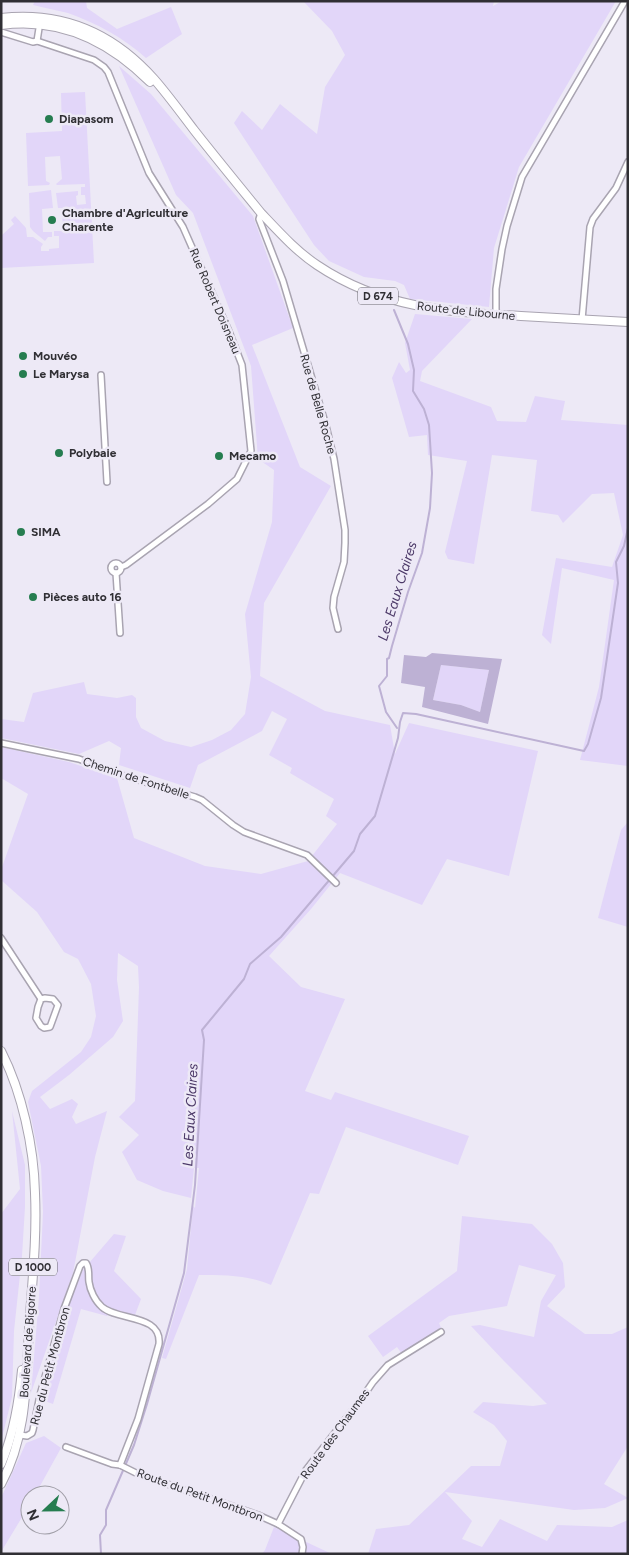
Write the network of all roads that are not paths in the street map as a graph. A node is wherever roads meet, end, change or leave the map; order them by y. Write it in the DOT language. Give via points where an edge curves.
graph roads {
  1 [pos="625,1"];
  2 [pos="1,18"];
  3 [pos="41,20"];
  4 [pos="1,25"];
  5 [pos="1,32"];
  6 [pos="35,41"];
  7 [pos="628,162"];
  8 [pos="261,213"];
  9 [pos="496,315"];
  10 [pos="582,320"];
  11 [pos="628,322"];
  12 [pos="101,375"];
  13 [pos="107,482"];
  14 [pos="121,567"];
  15 [pos="116,574"];
  16 [pos="338,630"];
  17 [pos="120,633"];
  18 [pos="1,743"];
  19 [pos="335,882"];
  20 [pos="1,938"];
  21 [pos="41,1000"];
  22 [pos="1,1050"];
  23 [pos="1,1060"];
  24 [pos="441,1332"];
  25 [pos="20,1435"];
  26 [pos="66,1448"];
  27 [pos="1,1464"];
  28 [pos="123,1467"];
  29 [pos="1,1484"];
  30 [pos="278,1524"];
  31 [pos="302,1554"];
  1 -- 9 [label="street" via="522,177 502,247"];
  2 -- 3 [label="main road, D 674" via="23,16"];
  3 -- 4 [label="main road, D 674"];
  3 -- 6 [label="street"];
  3 -- 8 [label="main road, Route de Libourne / D 674" via="68,22 84,28 130,56 148,73"];
  5 -- 6 [label="street, Rue Robert Doisneau"];
  6 -- 14 [label="street, Rue Robert Doisneau" via="94,60 108,72 149,173 183,227 242,365 251,451 237,479"];
  7 -- 10 [label="street" via="616,188 590,227"];
  8 -- 9 [label="main road, Route de Libourne / D 674" via="311,260 354,286 405,304"];
  8 -- 16 [label="street, Rue de Belle Roche" via="259,219 283,281 334,459 345,530 344,562 333,608"];
  9 -- 10 [label="main road, Route de Libourne / D 674"];
  10 -- 11 [label="main road, Route de Libourne / D 674"];
  12 -- 13 [label="street"];
  14 -- 15 [label="street"];
  14 -- 15 [label="street" via="117,563 112,565"];
  15 -- 17 [label="street"];
  18 -- 19 [label="street, Chemin de Fontbelle" via="79,759 195,797 244,832 307,855"];
  20 -- 21 [label="street"];
  21 -- 21 [label="street" via="36,1018 41,1026 48,1028 58,1005 53,999"];
  22 -- 25 [label="main road, Boulevard de Bigorre / D 1000" via="21,1105 35,1193 28,1365"];
  23 -- 27 [label="main road, Boulevard de Bigorre / D 1000" via="9,1078 24,1139 31,1194 20,1394 7,1452"];
  24 -- 30 [label="street, Route des Chaumes" via="388,1365 373,1382 306,1470"];
  25 -- 28 [label="street, Rue du Petit Montbron" via="32,1433 64,1309 80,1266 86,1263 89,1283 102,1307 147,1323 156,1329 160,1338"];
  25 -- 29 [label="main road, Boulevard de Bigorre / D 1000"];
  26 -- 28 [label="street, Route du Petit Montbron"];
  28 -- 30 [label="street, Route du Petit Montbron"];
  30 -- 31 [label="street" via="301,1539"];
}
